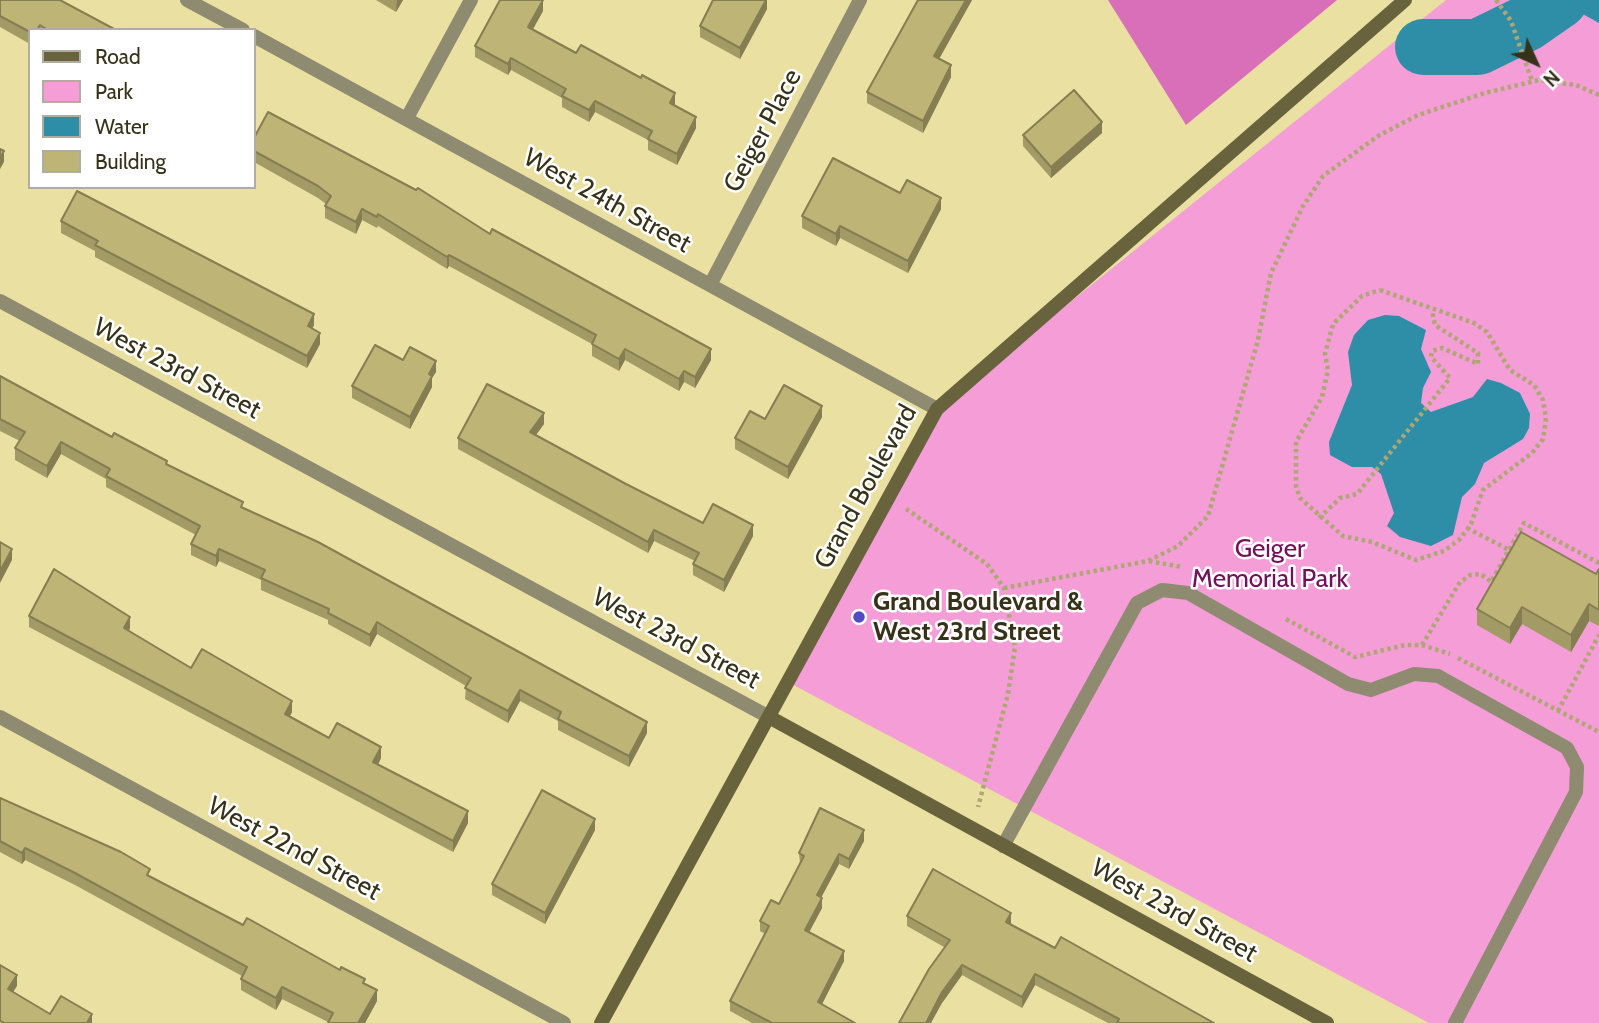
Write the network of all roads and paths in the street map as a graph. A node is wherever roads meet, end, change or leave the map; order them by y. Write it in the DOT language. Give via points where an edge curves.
graph roads {
  1 [pos="187,0"];
  2 [pos="471,0"];
  3 [pos="860,0"];
  4 [pos="1405,0"];
  5 [pos="1496,0"];
  6 [pos="239,28"];
  7 [pos="256,37"];
  8 [pos="1532,81"];
  9 [pos="1599,95"];
  10 [pos="407,118"];
  11 [pos="710,285"];
  12 [pos="0,301"];
  13 [pos="1431,310"];
  14 [pos="937,409"];
  15 [pos="887,498"];
  16 [pos="1319,518"];
  17 [pos="1467,528"];
  18 [pos="1509,550"];
  19 [pos="1148,561"];
  20 [pos="1599,563"];
  21 [pos="1185,568"];
  22 [pos="1004,588"];
  23 [pos="1275,613"];
  24 [pos="1599,635"];
  25 [pos="1422,645"];
  26 [pos="1558,711"];
  27 [pos="0,717"];
  28 [pos="769,717"];
  29 [pos="1599,733"];
  30 [pos="973,829"];
  31 [pos="1003,846"];
  32 [pos="564,1023"];
  33 [pos="601,1023"];
  34 [pos="1327,1023"];
  35 [pos="1455,1023"];
  1 -- 6 [label="street"];
  2 -- 10 [label="street"];
  3 -- 11 [label="street, Geiger Place"];
  4 -- 14 [label="street, Grand Boulevard"];
  5 -- 8 [label="path" via="1511,21"];
  7 -- 10 [label="street, West 24th Street"];
  8 -- 9 [label="path" via="1576,85"];
  8 -- 19 [label="path" via="1418,115 1378,136 1323,176 1271,273 1258,340 1208,516 1178,546"];
  10 -- 11 [label="street, West 24th Street"];
  11 -- 14 [label="street, West 24th Street"];
  12 -- 28 [label="street, West 23rd Street"];
  13 -- 16 [label="path" via="1380,290 1362,296 1333,324 1322,397 1296,442 1296,486 1300,498"];
  13 -- 16 [label="path" via="1435,325 1478,354 1478,364 1442,348 1433,351 1431,357 1450,378 1357,494 1340,498"];
  13 -- 17 [label="path" via="1488,332 1510,369 1534,385 1546,418 1543,439 1532,453 1483,490"];
  14 -- 15 [label="street, Grand Boulevard"];
  15 -- 22 [label="path" via="987,564"];
  15 -- 28 [label="street, Grand Boulevard"];
  16 -- 17 [label="path" via="1343,536 1416,560 1444,551"];
  17 -- 18 [label="path"];
  18 -- 20 [label="path" via="1524,523"];
  18 -- 25 [label="path" via="1491,582 1481,574 1460,583"];
  19 -- 21 [label="path"];
  19 -- 22 [label="path"];
  22 -- 30 [label="path" via="1015,647 1009,694"];
  23 -- 25 [label="path" via="1355,657"];
  24 -- 26 [label="path"];
  25 -- 26 [label="path" via="1441,649"];
  26 -- 29 [label="path"];
  27 -- 32 [label="street, West 22nd Street"];
  28 -- 30 [label="street, West 23rd Street"];
  28 -- 33 [label="street, Grand Boulevard"];
  30 -- 31 [label="street, West 23rd Street"];
  31 -- 34 [label="street, West 23rd Street"];
  31 -- 35 [label="street" via="1137,603 1162,590 1188,593 1348,684 1371,690 1414,674 1438,677 1567,748 1577,767 1576,792"];
}
